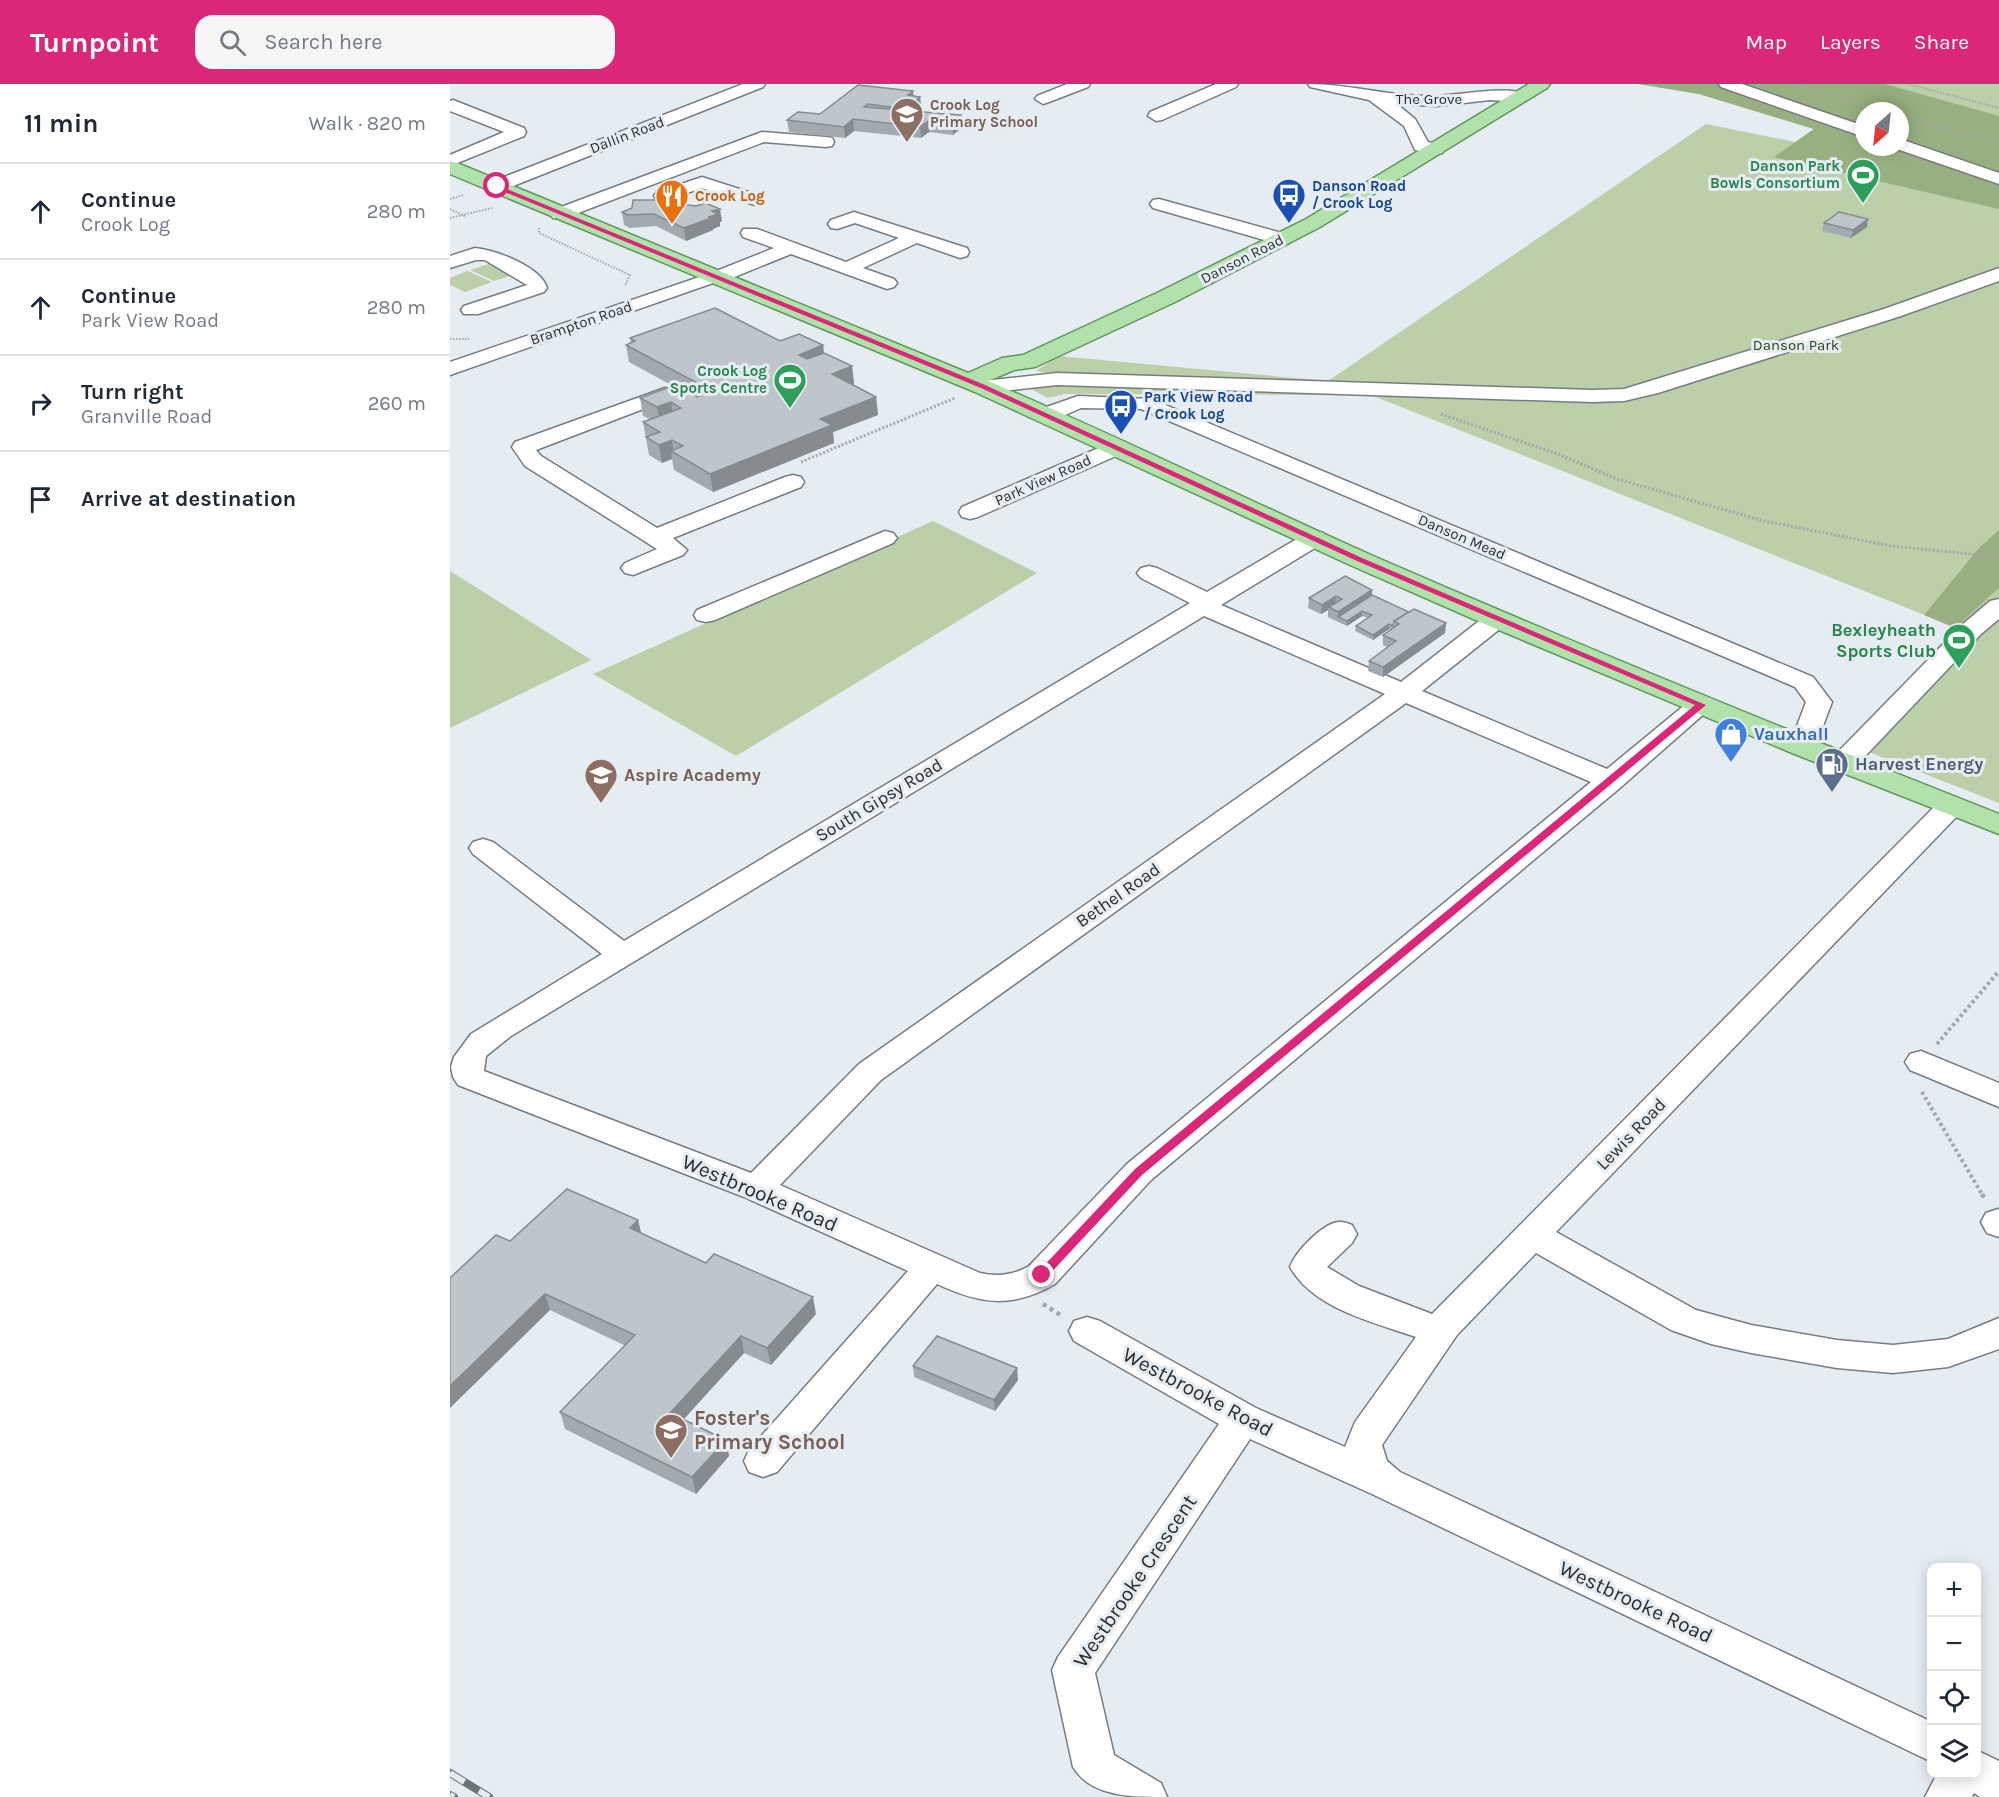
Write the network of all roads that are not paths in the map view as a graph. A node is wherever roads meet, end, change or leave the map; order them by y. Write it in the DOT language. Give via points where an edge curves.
graph roads {
  1 [pos="757,84"];
  2 [pos="1082,84"];
  3 [pos="1230,84"];
  4 [pos="1316,84"];
  5 [pos="1541,84"];
  6 [pos="1727,84"];
  7 [pos="1521,97"];
  8 [pos="1373,98"];
  9 [pos="1043,99"];
  10 [pos="450,106"];
  11 [pos="1156,116"];
  12 [pos="1855,129"];
  13 [pos="826,142"];
  14 [pos="1909,147"];
  15 [pos="1436,149"];
  16 [pos="450,161"];
  17 [pos="450,167"];
  18 [pos="1999,179"];
  19 [pos="497,186"];
  20 [pos="755,200"];
  21 [pos="642,203"];
  22 [pos="1159,204"];
  23 [pos="622,208"];
  24 [pos="559,214"];
  25 [pos="584,224"];
  26 [pos="837,224"];
  27 [pos="750,233"];
  28 [pos="916,237"];
  29 [pos="1282,239"];
  30 [pos="791,248"];
  31 [pos="960,252"];
  32 [pos="450,262"];
  33 [pos="847,268"];
  34 [pos="1999,274"];
  35 [pos="714,277"];
  36 [pos="886,283"];
  37 [pos="471,310"];
  38 [pos="450,369"];
  39 [pos="976,384"];
  40 [pos="665,394"];
  41 [pos="1046,415"];
  42 [pos="1117,447"];
  43 [pos="796,472"];
  44 [pos="970,512"];
  45 [pos="656,537"];
  46 [pos="885,538"];
  47 [pos="1315,538"];
  48 [pos="633,568"];
  49 [pos="1149,573"];
  50 [pos="1205,604"];
  51 [pos="1999,606"];
  52 [pos="706,615"];
  53 [pos="1497,620"];
  54 [pos="1403,693"];
  55 [pos="1701,705"];
  56 [pos="1802,747"];
  57 [pos="1843,763"];
  58 [pos="1611,781"];
  59 [pos="1951,806"];
  60 [pos="1999,825"];
  61 [pos="483,848"];
  62 [pos="622,955"];
  63 [pos="459,1063"];
  64 [pos="1921,1076"];
  65 [pos="1999,1096"];
  66 [pos="756,1188"];
  67 [pos="1340,1234"];
  68 [pos="1533,1235"];
  69 [pos="931,1268"];
  70 [pos="1087,1331"];
  71 [pos="1439,1331"];
  72 [pos="1999,1332"];
  73 [pos="1243,1419"];
  74 [pos="763,1461"];
  75 [pos="1386,1483"];
  76 [pos="1927,1741"];
  77 [pos="1981,1773"];
  78 [pos="1959,1779"];
  79 [pos="1999,1785"];
  80 [pos="1145,1797"];
  81 [pos="1947,1797"];
  1 -- 19 [label="street, Dallin Road"];
  2 -- 9 [label="street"];
  3 -- 11 [label="street"];
  4 -- 8 [label="street, The Grove"];
  5 -- 7 [label="main road, Danson Road"];
  6 -- 12 [label="street"];
  7 -- 8 [label="street, The Grove" via="1505,94 1429,101"];
  7 -- 15 [label="main road, Danson Road"];
  8 -- 15 [label="street, The Grove" via="1406,116 1415,126 1421,146"];
  10 -- 16 [label="street" via="518,132"];
  13 -- 24 [label="street" via="762,137"];
  14 -- 18 [label="street"];
  15 -- 29 [label="main road, Danson Road"];
  17 -- 19 [label="main road"];
  19 -- 24 [label="main road"];
  20 -- 21 [label="street" via="702,182"];
  22 -- 29 [label="street"];
  23 -- 25 [label="street"];
  24 -- 25 [label="main road"];
  25 -- 35 [label="main road"];
  26 -- 28 [label="street" via="854,217"];
  27 -- 30 [label="street"];
  28 -- 31 [label="street"];
  28 -- 33 [label="street"];
  29 -- 39 [label="main road, Danson Road" via="1027,362 1026,368"];
  30 -- 33 [label="street"];
  30 -- 35 [label="street, Brampton Road"];
  32 -- 37 [label="street" via="475,254 489,255 535,280 537,288"];
  33 -- 36 [label="street"];
  34 -- 39 [label="street" via="1870,320 1624,395 1057,379"];
  35 -- 38 [label="street, Brampton Road"];
  35 -- 39 [label="main road"];
  39 -- 41 [label="main road, Park View Road"];
  40 -- 45 [label="street" via="523,447 533,461"];
  41 -- 42 [label="main road, Park View Road"];
  41 -- 56 [label="street, Danson Mead" via="1078,402 1144,403 1804,682 1819,702"];
  42 -- 44 [label="street, Park View Road"];
  42 -- 47 [label="main road, Park View Road"];
  43 -- 45 [label="street" via="699,512"];
  45 -- 48 [label="street" via="675,550"];
  46 -- 52 [label="street"];
  47 -- 50 [label="street, South Gipsy Road"];
  47 -- 53 [label="main road, Park View Road"];
  49 -- 50 [label="street"];
  50 -- 54 [label="street"];
  50 -- 62 [label="street, South Gipsy Road"];
  51 -- 57 [label="street" via="1971,629"];
  53 -- 54 [label="street, Bethel Road"];
  53 -- 55 [label="main road, Park View Road"];
  54 -- 58 [label="street"];
  54 -- 66 [label="street, Bethel Road" via="870,1072"];
  55 -- 56 [label="main road, Park View Road"];
  55 -- 58 [label="street"];
  56 -- 57 [label="main road, Park View Road"];
  57 -- 59 [label="main road, Park View Road"];
  58 -- 69 [label="street, Westbrooke Road" via="1138,1172 1042,1275 1014,1287 990,1289"];
  59 -- 60 [label="main road, Park View Road"];
  59 -- 68 [label="street, Lewis Road"];
  61 -- 62 [label="street"];
  62 -- 63 [label="street, South Gipsy Road" via="483,1041"];
  63 -- 66 [label="street, Westbrooke Road" via="469,1077 481,1083"];
  64 -- 65 [label="street"];
  66 -- 69 [label="street, Westbrooke Road"];
  67 -- 71 [label="street" via="1311,1261 1308,1267 1313,1278"];
  68 -- 71 [label="street, Lewis Road"];
  68 -- 72 [label="street" via="1674,1315 1701,1327 1762,1341 1876,1359 1927,1357 1980,1344"];
  69 -- 74 [label="street"];
  70 -- 73 [label="street, Westbrooke Road"];
  71 -- 75 [label="street, Lewis Road" via="1363,1445 1371,1469"];
  73 -- 75 [label="street, Westbrooke Road"];
  73 -- 80 [label="street, Westbrooke Crescent" via="1073,1670 1095,1767"];
  75 -- 76 [label="street, Westbrooke Road"];
  77 -- 79 [label="street"];
  78 -- 81 [label="street"];
}
